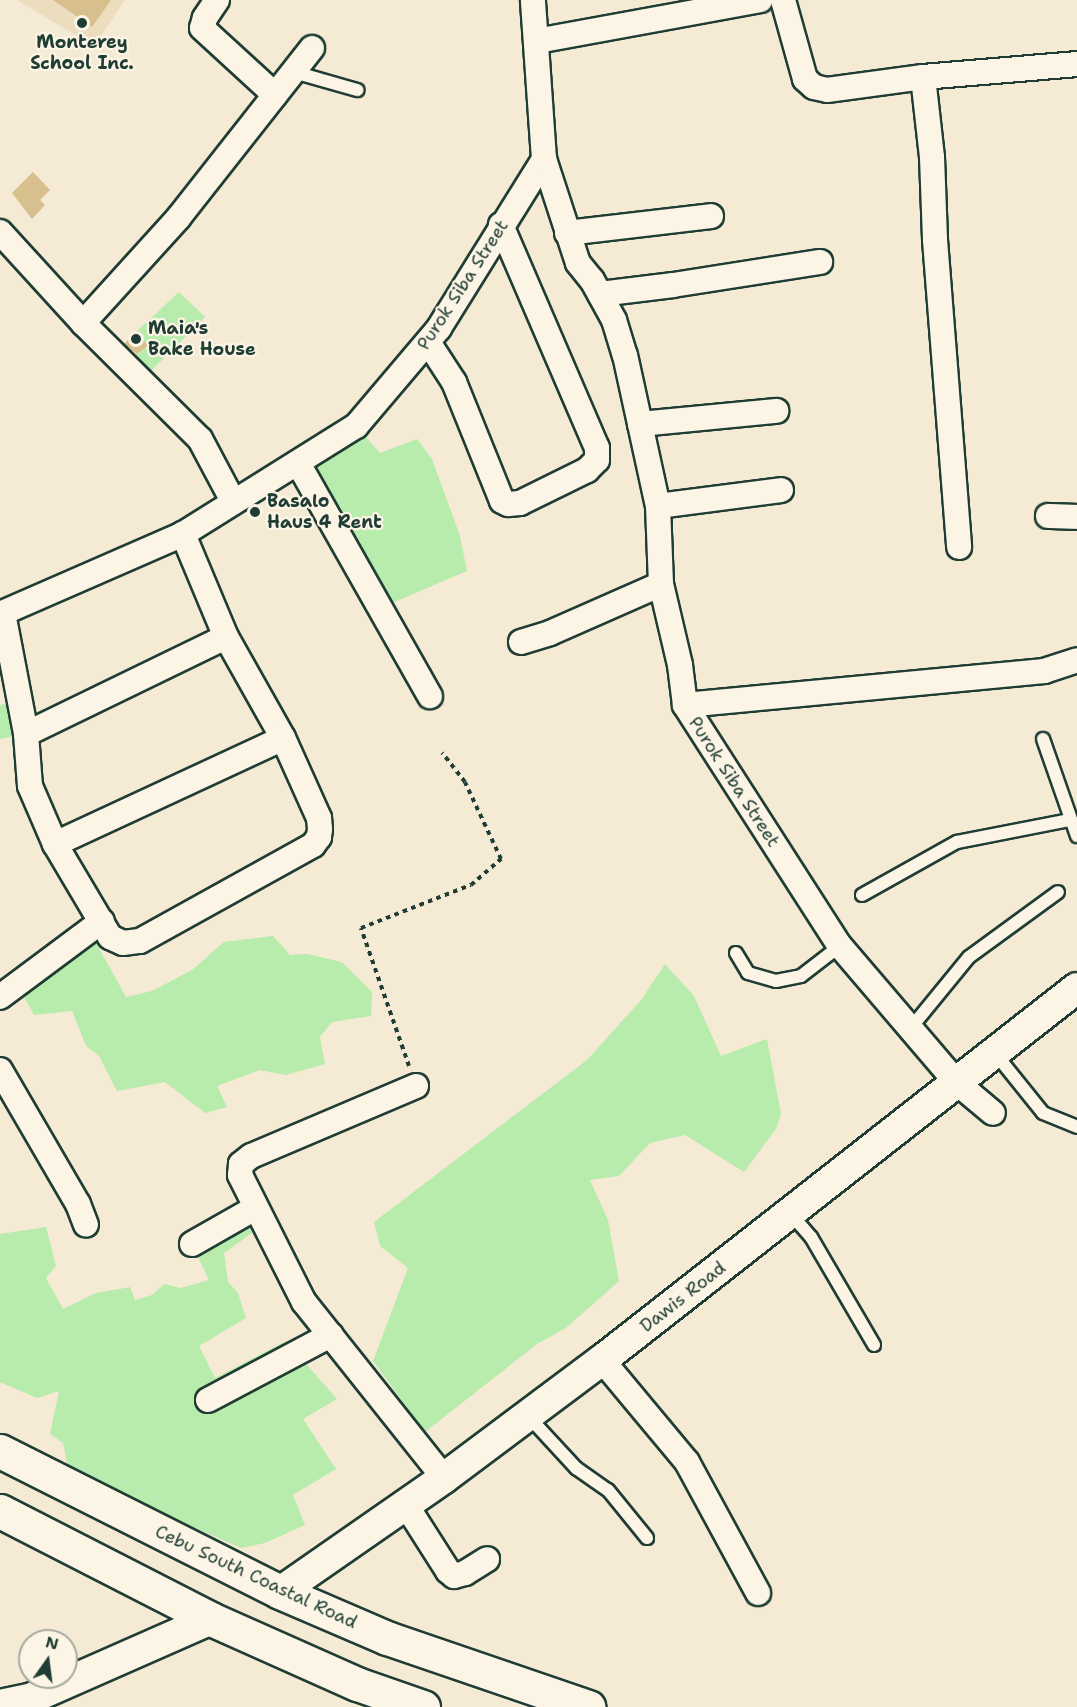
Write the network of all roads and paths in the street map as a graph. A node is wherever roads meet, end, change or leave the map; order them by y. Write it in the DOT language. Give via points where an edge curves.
graph roads {
  1 [pos="217,0"];
  2 [pos="533,0"];
  3 [pos="760,0"];
  4 [pos="783,0"];
  5 [pos="653,10"];
  6 [pos="537,41"];
  7 [pos="312,48"];
  8 [pos="1077,64"];
  9 [pos="294,72"];
  10 [pos="922,77"];
  11 [pos="357,90"];
  12 [pos="275,96"];
  13 [pos="544,159"];
  14 [pos="711,216"];
  15 [pos="501,225"];
  16 [pos="0,232"];
  17 [pos="567,233"];
  18 [pos="820,262"];
  19 [pos="600,294"];
  20 [pos="83,323"];
  21 [pos="428,342"];
  22 [pos="776,411"];
  23 [pos="640,424"];
  24 [pos="298,463"];
  25 [pos="781,490"];
  26 [pos="233,501"];
  27 [pos="658,506"];
  28 [pos="1048,516"];
  29 [pos="1077,517"];
  30 [pos="183,534"];
  31 [pos="959,547"];
  32 [pos="661,584"];
  33 [pos="1,613"];
  34 [pos="226,637"];
  35 [pos="521,642"];
  36 [pos="1077,660"];
  37 [pos="429,696"];
  38 [pos="685,705"];
  39 [pos="26,734"];
  40 [pos="283,738"];
  41 [pos="1043,739"];
  42 [pos="442,753"];
  43 [pos="1069,820"];
  44 [pos="1077,836"];
  45 [pos="55,844"];
  46 [pos="1058,892"];
  47 [pos="862,896"];
  48 [pos="102,921"];
  49 [pos="840,946"];
  50 [pos="736,953"];
  51 [pos="1077,988"];
  52 [pos="0,997"];
  53 [pos="910,1029"];
  54 [pos="994,1052"];
  55 [pos="0,1070"];
  56 [pos="956,1082"];
  57 [pos="416,1086"];
  58 [pos="993,1113"];
  59 [pos="1077,1127"];
  60 [pos="255,1208"];
  61 [pos="790,1213"];
  62 [pos="86,1226"];
  63 [pos="192,1244"];
  64 [pos="331,1335"];
  65 [pos="874,1345"];
  66 [pos="602,1360"];
  67 [pos="208,1400"];
  68 [pos="528,1416"];
  69 [pos="0,1451"];
  70 [pos="444,1478"];
  71 [pos="406,1505"];
  72 [pos="0,1511"];
  73 [pos="648,1538"];
  74 [pos="487,1559"];
  75 [pos="280,1592"];
  76 [pos="758,1593"];
  77 [pos="211,1619"];
  78 [pos="0,1705"];
  79 [pos="423,1707"];
  80 [pos="588,1707"];
  1 -- 12 [label="street" via="202,28"];
  2 -- 6 [label="street, Purok Siba Street"];
  3 -- 5 [label="street"];
  4 -- 10 [label="street" via="805,79 814,87 827,90"];
  5 -- 6 [label="street"];
  6 -- 13 [label="street, Purok Siba Street"];
  7 -- 9 [label="street"];
  8 -- 10 [label="street"];
  9 -- 11 [label="lane"];
  9 -- 12 [label="street"];
  10 -- 31 [label="street" via="932,157 934,240"];
  12 -- 20 [label="street" via="179,217"];
  13 -- 15 [label="street, Purok Siba Street"];
  13 -- 17 [label="street, Purok Siba Street"];
  14 -- 17 [label="street"];
  15 -- 21 [label="street, Purok Siba Street"];
  15 -- 21 [label="street" via="597,448 597,460 587,470 520,503 502,501 454,382"];
  16 -- 20 [label="street"];
  17 -- 19 [label="street, Purok Siba Street" via="578,263"];
  18 -- 19 [label="street"];
  19 -- 23 [label="street, Purok Siba Street" via="622,346"];
  20 -- 26 [label="street" via="200,439"];
  21 -- 24 [label="street, Purok Siba Street" via="354,429"];
  22 -- 23 [label="street"];
  23 -- 27 [label="street, Purok Siba Street"];
  24 -- 26 [label="street, Purok Siba Street"];
  24 -- 37 [label="street"];
  25 -- 27 [label="street"];
  26 -- 30 [label="street, Purok Siba Street"];
  27 -- 32 [label="street, Purok Siba Street"];
  28 -- 29 [label="street"];
  30 -- 33 [label="street, Purok Siba Street"];
  30 -- 34 [label="street"];
  32 -- 35 [label="street"];
  32 -- 38 [label="street, Purok Siba Street"];
  33 -- 39 [label="street"];
  34 -- 39 [label="street"];
  34 -- 40 [label="street"];
  36 -- 38 [label="street" via="1044,671"];
  38 -- 49 [label="street, Purok Siba Street"];
  39 -- 45 [label="street" via="30,786"];
  40 -- 45 [label="street"];
  40 -- 48 [label="street" via="319,818 319,837 313,845 140,941 116,941"];
  41 -- 43 [label="lane"];
  42 -- 57 [label="path" via="465,782 501,859 471,885 361,928"];
  43 -- 44 [label="lane"];
  43 -- 47 [label="lane" via="957,842"];
  45 -- 48 [label="street"];
  46 -- 53 [label="lane" via="969,957"];
  48 -- 52 [label="street"];
  49 -- 50 [label="lane" via="801,976 776,981 748,973"];
  49 -- 53 [label="street, Purok Siba Street"];
  51 -- 54 [label="street, Dawis Road"];
  53 -- 56 [label="street, Purok Siba Street"];
  54 -- 56 [label="street, Dawis Road"];
  54 -- 59 [label="lane" via="1043,1113"];
  55 -- 62 [label="street" via="78,1204"];
  56 -- 58 [label="street, Purok Siba Street"];
  56 -- 61 [label="street, Dawis Road"];
  57 -- 60 [label="street" via="251,1156 241,1164 240,1175"];
  60 -- 63 [label="street"];
  60 -- 64 [label="street" via="304,1302"];
  61 -- 65 [label="lane" via="811,1237"];
  61 -- 66 [label="street, Dawis Road"];
  64 -- 67 [label="street"];
  64 -- 70 [label="street"];
  66 -- 68 [label="street, Dawis Road"];
  66 -- 76 [label="street" via="687,1462"];
  68 -- 70 [label="street, Dawis Road"];
  68 -- 73 [label="lane" via="576,1468 608,1490"];
  69 -- 75 [label="highway, Cebu South Coastal Road"];
  70 -- 71 [label="street, Dawis Road"];
  71 -- 74 [label="street" via="454,1576"];
  71 -- 75 [label="street, Dawis Road"];
  72 -- 77 [label="highway"];
  75 -- 80 [label="highway, Cebu South Coastal Road" via="387,1638"];
  77 -- 78 [label="street" via="32,1698"];
  77 -- 79 [label="highway" via="357,1684"];
}
